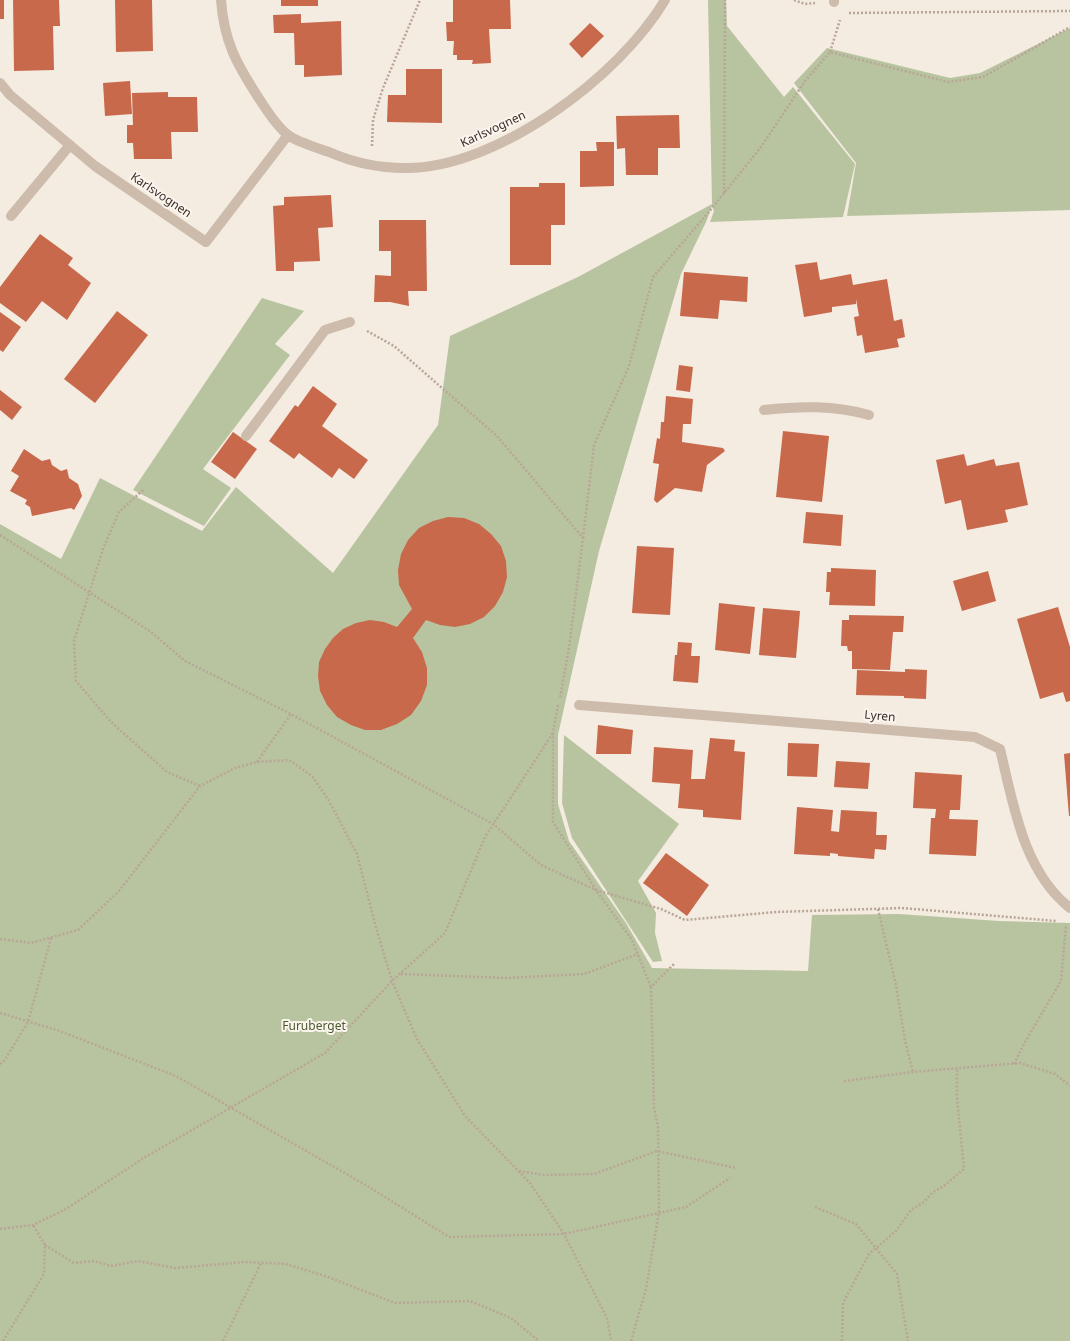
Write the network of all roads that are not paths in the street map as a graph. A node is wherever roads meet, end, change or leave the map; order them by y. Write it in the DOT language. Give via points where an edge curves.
graph roads {
  1 [pos="221,0"];
  2 [pos="665,0"];
  3 [pos="0,83"];
  4 [pos="288,135"];
  5 [pos="70,145"];
  6 [pos="11,216"];
  7 [pos="350,322"];
  8 [pos="764,410"];
  9 [pos="868,415"];
  10 [pos="246,436"];
  11 [pos="579,706"];
  12 [pos="1070,908"];
  1 -- 4 [label="street, Karlsvognen" via="222,18 236,62 267,110"];
  2 -- 4 [label="street, Karlsvognen" via="637,40 565,104 532,126 480,152 447,162 406,168 370,166 347,160"];
  3 -- 5 [label="street, Karlsvognen" via="10,95"];
  4 -- 5 [label="street, Karlsvognen" via="206,242 95,166"];
  5 -- 6 [label="street"];
  7 -- 10 [label="street" via="324,330"];
  8 -- 9 [label="street" via="823,407 852,410"];
  11 -- 12 [label="street, Lyren" via="974,737 1000,749 1018,823 1033,863"];
}
